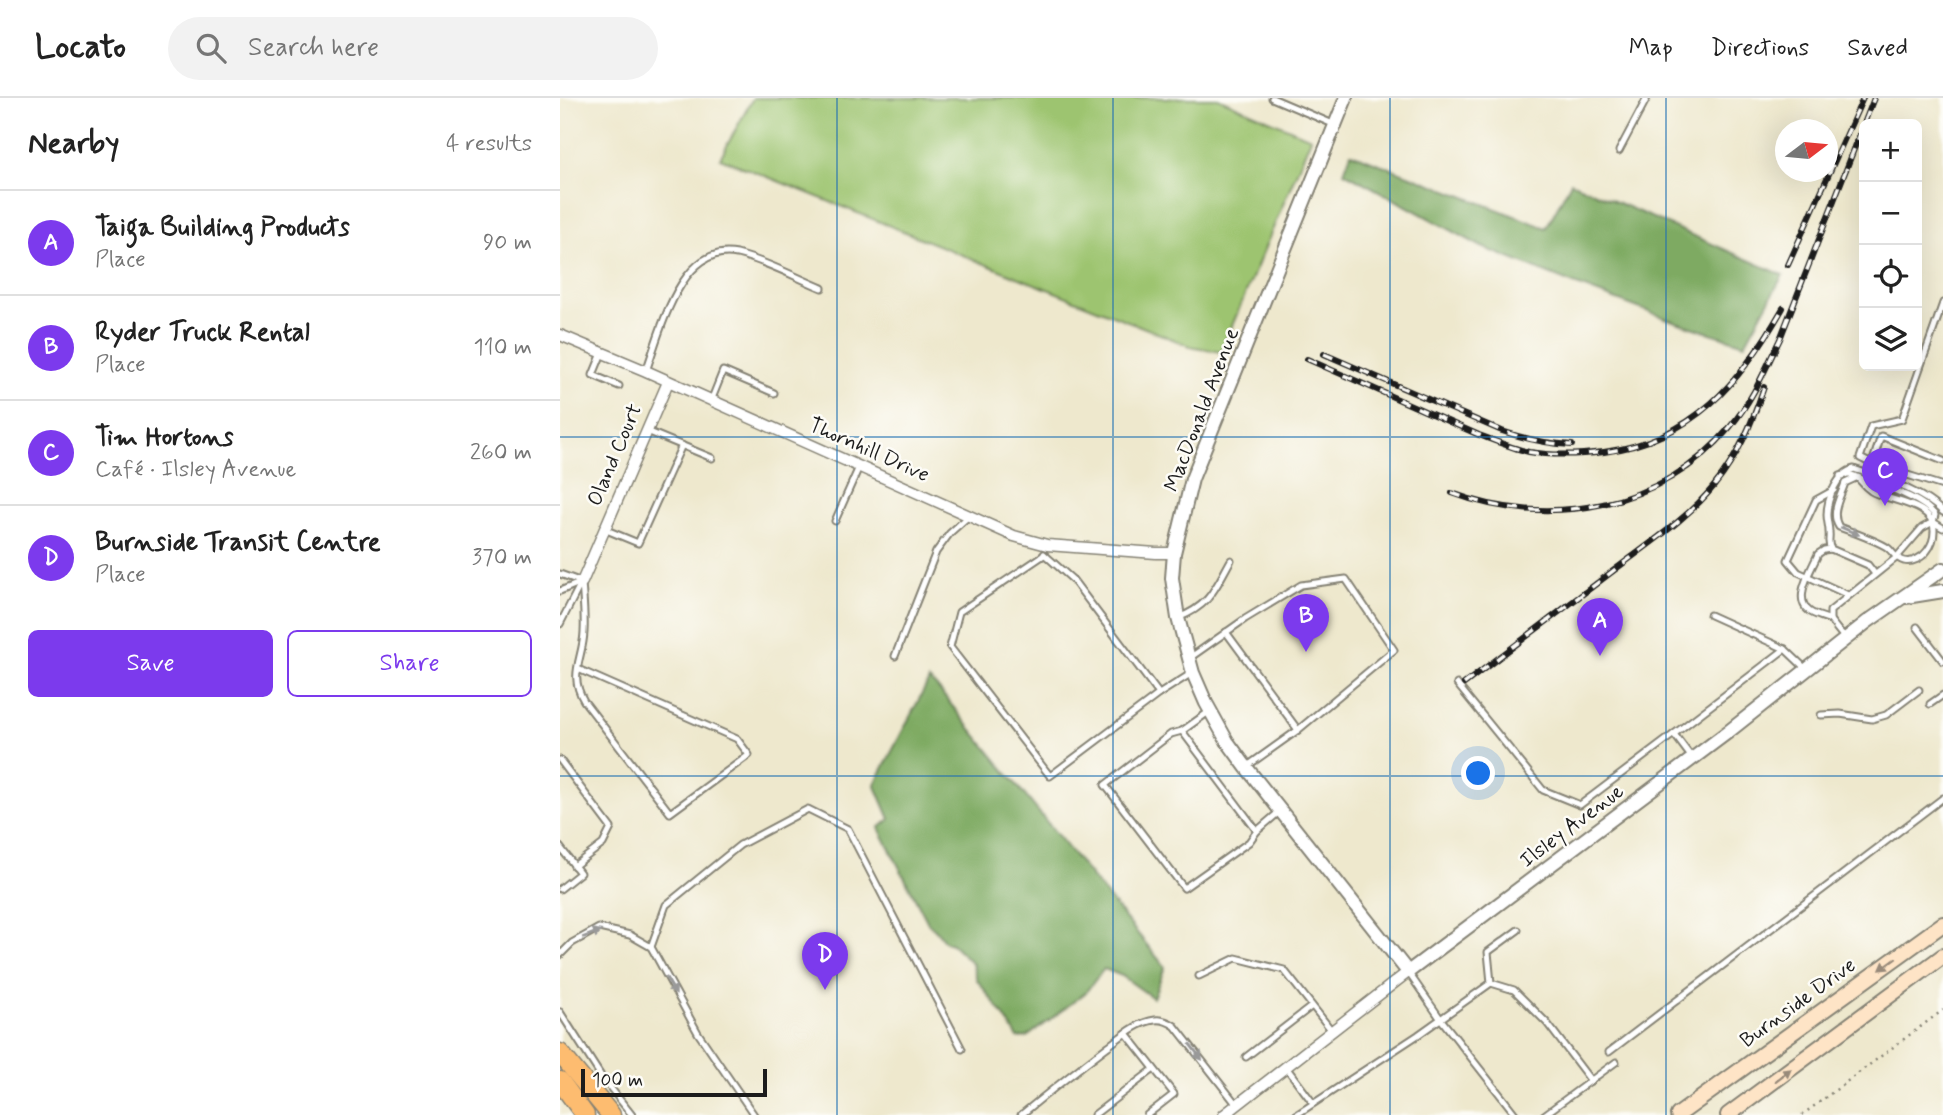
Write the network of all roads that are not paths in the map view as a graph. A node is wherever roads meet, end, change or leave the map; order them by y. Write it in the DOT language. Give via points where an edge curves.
graph roads {
  1 [pos="1272,98"];
  2 [pos="1346,98"];
  3 [pos="1647,98"];
  4 [pos="1336,125"];
  5 [pos="1619,151"];
  6 [pos="822,288"];
  7 [pos="1943,303"];
  8 [pos="560,335"];
  9 [pos="602,353"];
  10 [pos="646,371"];
  11 [pos="668,382"];
  12 [pos="619,386"];
  13 [pos="774,393"];
  14 [pos="712,401"];
  15 [pos="647,431"];
  16 [pos="682,445"];
  17 [pos="712,458"];
  18 [pos="1943,461"];
  19 [pos="1872,464"];
  20 [pos="859,467"];
  21 [pos="1870,475"];
  22 [pos="1840,476"];
  23 [pos="1858,477"];
  24 [pos="1943,486"];
  25 [pos="1834,489"];
  26 [pos="1943,512"];
  27 [pos="969,516"];
  28 [pos="835,521"];
  29 [pos="1933,522"];
  30 [pos="1943,528"];
  31 [pos="604,529"];
  32 [pos="1831,549"];
  33 [pos="1045,550"];
  34 [pos="1174,553"];
  35 [pos="1896,558"];
  36 [pos="1231,560"];
  37 [pos="1943,569"];
  38 [pos="560,574"];
  39 [pos="1875,574"];
  40 [pos="1808,576"];
  41 [pos="582,582"];
  42 [pos="560,591"];
  43 [pos="1943,591"];
  44 [pos="1848,595"];
  45 [pos="1902,597"];
  46 [pos="1710,615"];
  47 [pos="1178,618"];
  48 [pos="1829,620"];
  49 [pos="560,624"];
  50 [pos="1917,627"];
  51 [pos="1226,632"];
  52 [pos="1846,639"];
  53 [pos="1785,649"];
  54 [pos="895,656"];
  55 [pos="1189,659"];
  56 [pos="1943,661"];
  57 [pos="578,669"];
  58 [pos="1807,670"];
  59 [pos="1193,673"];
  60 [pos="1457,684"];
  61 [pos="1919,690"];
  62 [pos="1160,694"];
  63 [pos="1943,695"];
  64 [pos="1930,704"];
  65 [pos="1210,710"];
  66 [pos="1821,715"];
  67 [pos="1298,730"];
  68 [pos="1182,731"];
  69 [pos="1674,734"];
  70 [pos="1692,759"];
  71 [pos="560,760"];
  72 [pos="1246,767"];
  73 [pos="1943,798"];
  74 [pos="1280,811"];
  75 [pos="1257,831"];
  76 [pos="560,847"];
  77 [pos="574,866"];
  78 [pos="560,889"];
  79 [pos="1943,924"];
  80 [pos="1518,930"];
  81 [pos="651,947"];
  82 [pos="560,955"];
  83 [pos="1943,956"];
  84 [pos="1408,972"];
  85 [pos="1199,976"];
  86 [pos="1491,983"];
  87 [pos="1312,1006"];
  88 [pos="560,1012"];
  89 [pos="1440,1018"];
  90 [pos="1332,1031"];
  91 [pos="1126,1033"];
  92 [pos="962,1049"];
  93 [pos="1609,1052"];
  94 [pos="560,1053"];
  95 [pos="1247,1057"];
  96 [pos="1616,1062"];
  97 [pos="1286,1067"];
  98 [pos="1154,1069"];
  99 [pos="560,1082"];
  100 [pos="1591,1082"];
  101 [pos="1313,1103"];
  102 [pos="1237,1105"];
  103 [pos="585,1115"];
  104 [pos="611,1115"];
  105 [pos="632,1115"];
  106 [pos="754,1115"];
  107 [pos="1020,1115"];
  108 [pos="1094,1115"];
  109 [pos="1147,1115"];
  110 [pos="1224,1115"];
  111 [pos="1296,1115"];
  112 [pos="1516,1115"];
  113 [pos="1544,1115"];
  114 [pos="1678,1115"];
  115 [pos="1728,1115"];
  1 -- 4 [label="lane"];
  2 -- 4 [label="street, MacDonald Avenue"];
  3 -- 5 [label="lane"];
  4 -- 34 [label="street, MacDonald Avenue" via="1192,479"];
  6 -- 10 [label="lane" via="736,254 718,253 698,263 684,278"];
  7 -- 19 [label="lane" via="1902,418 1871,426 1860,458"];
  8 -- 9 [label="street, Thornhill Drive"];
  9 -- 10 [label="street, Thornhill Drive"];
  9 -- 12 [label="lane" via="593,375"];
  10 -- 11 [label="street, Thornhill Drive"];
  11 -- 14 [label="street, Thornhill Drive"];
  11 -- 15 [label="street, Oland Court"];
  13 -- 14 [label="lane" via="723,371"];
  14 -- 20 [label="street, Thornhill Drive"];
  15 -- 16 [label="lane"];
  15 -- 31 [label="street, Oland Court"];
  16 -- 17 [label="lane"];
  16 -- 31 [label="lane" via="638,543"];
  18 -- 19 [label="lane" via="1881,436"];
  19 -- 24 [label="lane"];
  20 -- 27 [label="street, Thornhill Drive"];
  20 -- 28 [label="lane"];
  21 -- 22 [label="lane" via="1853,469"];
  21 -- 23 [label="lane"];
  21 -- 26 [label="lane" via="1921,495"];
  22 -- 23 [label="lane"];
  22 -- 25 [label="lane"];
  23 -- 29 [label="lane" via="1924,505 1935,515"];
  23 -- 35 [label="lane, one-way" via="1845,483 1834,520 1839,527 1888,548"];
  25 -- 32 [label="lane" via="1827,511"];
  25 -- 40 [label="lane" via="1816,500 1788,560"];
  27 -- 33 [label="street, Thornhill Drive"];
  27 -- 54 [label="lane" via="936,552"];
  29 -- 30 [label="lane"];
  29 -- 35 [label="lane"];
  29 -- 35 [label="lane" via="1934,536 1924,555 1907,562"];
  31 -- 41 [label="street, Oland Court"];
  32 -- 39 [label="lane" via="1868,565"];
  32 -- 40 [label="lane" via="1818,554"];
  33 -- 34 [label="street, Thornhill Drive"];
  33 -- 62 [label="lane"];
  33 -- 62 [label="lane" via="959,612 950,647 1050,776"];
  34 -- 47 [label="street, MacDonald Avenue" via="1172,578"];
  35 -- 39 [label="lane"];
  36 -- 47 [label="lane" via="1209,599"];
  37 -- 45 [label="street, Ilsley Avenue"];
  38 -- 41 [label="lane"];
  39 -- 44 [label="lane"];
  40 -- 44 [label="lane"];
  40 -- 48 [label="lane" via="1803,603"];
  41 -- 42 [label="lane"];
  41 -- 49 [label="lane"];
  41 -- 57 [label="lane" via="584,633"];
  43 -- 45 [label="street"];
  44 -- 48 [label="lane" via="1830,611"];
  45 -- 52 [label="street, Ilsley Avenue"];
  46 -- 53 [label="lane"];
  47 -- 55 [label="street, MacDonald Avenue"];
  48 -- 52 [label="lane"];
  50 -- 56 [label="lane"];
  51 -- 55 [label="lane"];
  51 -- 67 [label="lane"];
  51 -- 67 [label="lane" via="1301,585 1346,579 1394,650"];
  52 -- 58 [label="street, Ilsley Avenue"];
  53 -- 58 [label="lane"];
  53 -- 69 [label="lane"];
  55 -- 59 [label="street, MacDonald Avenue"];
  57 -- 57 [label="lane" via="577,689 584,701 670,813 749,755 737,740"];
  58 -- 70 [label="street, Ilsley Avenue"];
  59 -- 62 [label="lane"];
  59 -- 65 [label="street, MacDonald Avenue"];
  60 -- 69 [label="lane" via="1543,790 1580,805"];
  61 -- 66 [label="lane" via="1886,715 1872,719"];
  63 -- 64 [label="lane"];
  65 -- 68 [label="lane"];
  65 -- 72 [label="street, MacDonald Avenue"];
  67 -- 72 [label="lane"];
  68 -- 75 [label="lane"];
  68 -- 75 [label="lane" via="1171,734 1105,786 1184,888 1249,842"];
  69 -- 70 [label="lane"];
  70 -- 84 [label="street, Ilsley Avenue"];
  71 -- 77 [label="lane" via="611,828 603,844"];
  72 -- 74 [label="street, MacDonald Avenue"];
  73 -- 93 [label="lane"];
  74 -- 75 [label="lane"];
  74 -- 84 [label="street, MacDonald Avenue"];
  76 -- 77 [label="lane"];
  77 -- 78 [label="lane" via="580,873"];
  79 -- 114 [label="main road, Burnside Drive, one-way"];
  80 -- 86 [label="lane" via="1488,952"];
  82 -- 81 [label="lane, one-way" via="599,928 630,935"];
  81 -- 92 [label="lane" via="666,905 740,845 808,809 848,829"];
  81 -- 106 [label="lane, one-way" via="698,1033"];
  115 -- 83 [label="main road, one-way"];
  84 -- 89 [label="lane"];
  84 -- 90 [label="street, Ilsley Avenue"];
  85 -- 87 [label="lane" via="1236,958 1284,970"];
  86 -- 89 [label="lane"];
  86 -- 100 [label="lane" via="1514,990 1547,1023"];
  87 -- 90 [label="lane"];
  87 -- 95 [label="lane"];
  88 -- 105 [label="lane"];
  89 -- 101 [label="lane"];
  89 -- 112 [label="lane"];
  90 -- 97 [label="street, Ilsley Avenue"];
  91 -- 98 [label="lane"];
  91 -- 102 [label="lane, one-way" via="1156,1020 1175,1026"];
  91 -- 107 [label="lane"];
  94 -- 104 [label="highway"];
  96 -- 100 [label="lane"];
  97 -- 101 [label="lane"];
  97 -- 102 [label="street, Ilsley Avenue"];
  98 -- 108 [label="lane"];
  98 -- 109 [label="lane" via="1174,1094"];
  99 -- 103 [label="highway"];
  100 -- 113 [label="lane"];
  101 -- 111 [label="lane"];
  102 -- 110 [label="street, Ilsley Avenue"];
}
